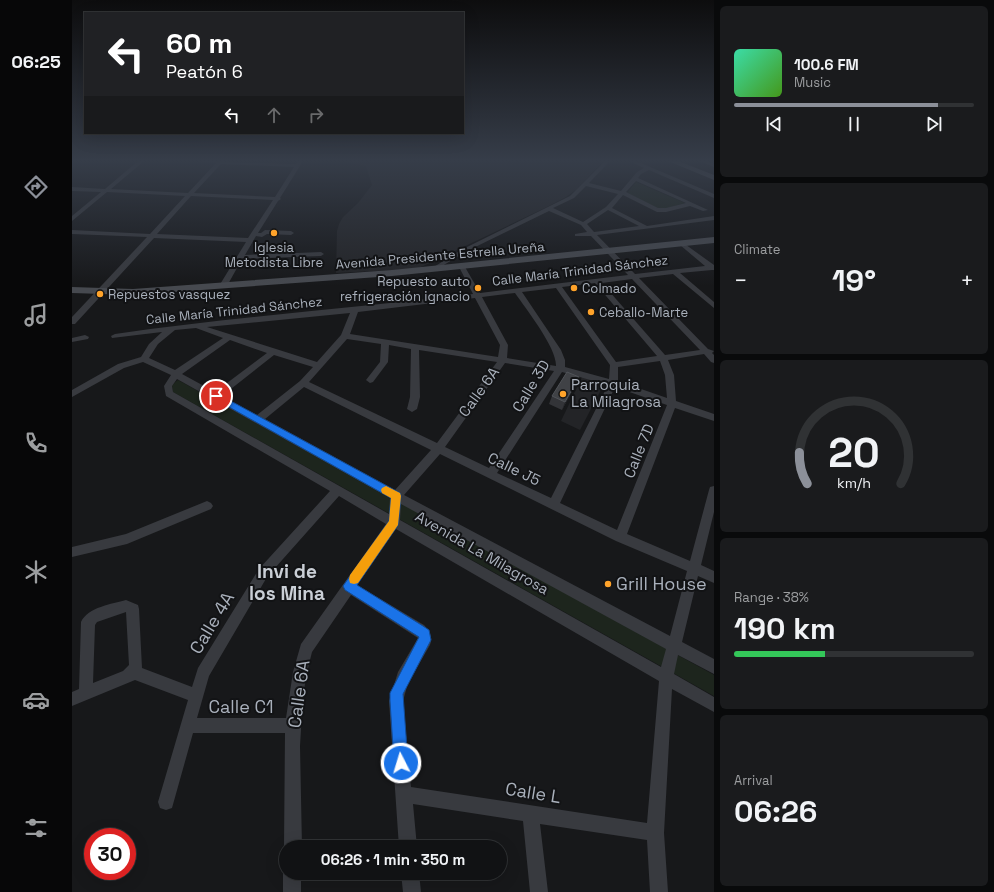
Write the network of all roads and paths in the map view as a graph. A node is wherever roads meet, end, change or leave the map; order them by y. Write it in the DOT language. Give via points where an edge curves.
graph roads {
  1 [pos="92,203"];
  2 [pos="184,203"];
  3 [pos="276,203"];
  4 [pos="562,203"];
  5 [pos="613,203"];
  6 [pos="642,203"];
  7 [pos="687,203"];
  8 [pos="690,204"];
  9 [pos="608,208"];
  10 [pos="550,209"];
  11 [pos="705,210"];
  12 [pos="714,218"];
  13 [pos="72,219"];
  14 [pos="583,224"];
  15 [pos="645,227"];
  16 [pos="72,232"];
  17 [pos="291,233"];
  18 [pos="254,234"];
  19 [pos="593,234"];
  20 [pos="577,235"];
  21 [pos="152,236"];
  22 [pos="250,240"];
  23 [pos="714,240"];
  24 [pos="682,244"];
  25 [pos="609,252"];
  26 [pos="321,254"];
  27 [pos="240,257"];
  28 [pos="462,267"];
  29 [pos="713,268"];
  30 [pos="432,270"];
  31 [pos="674,271"];
  32 [pos="633,276"];
  33 [pos="596,280"];
  34 [pos="558,285"];
  35 [pos="223,286"];
  36 [pos="72,290"];
  37 [pos="517,290"];
  38 [pos="99,292"];
  39 [pos="476,294"];
  40 [pos="714,306"];
  41 [pos="355,310"];
  42 [pos="72,322"];
  43 [pos="195,326"];
  44 [pos="173,328"];
  45 [pos="115,336"];
  46 [pos="345,336"];
  47 [pos="85,337"];
  48 [pos="230,337"];
  49 [pos="72,340"];
  50 [pos="385,342"];
  51 [pos="415,347"];
  52 [pos="710,351"];
  53 [pos="273,352"];
  54 [pos="663,358"];
  55 [pos="144,359"];
  56 [pos="714,360"];
  57 [pos="502,361"];
  58 [pos="614,365"];
  59 [pos="319,366"];
  60 [pos="560,369"];
  61 [pos="176,374"];
  62 [pos="370,380"];
  63 [pos="303,383"];
  64 [pos="613,383"];
  65 [pos="72,394"];
  66 [pos="216,396"];
  67 [pos="672,405"];
  68 [pos="412,409"];
  69 [pos="714,418"];
  70 [pos="258,419"];
  71 [pos="438,450"];
  72 [pos="490,474"];
  73 [pos="338,490"];
  74 [pos="714,490"];
  75 [pos="396,496"];
  76 [pos="553,505"];
  77 [pos="207,506"];
  78 [pos="711,514"];
  79 [pos="394,522"];
  80 [pos="620,537"];
  81 [pos="72,552"];
  82 [pos="694,568"];
  83 [pos="714,577"];
  84 [pos="349,586"];
  85 [pos="675,646"];
  86 [pos="714,667"];
  87 [pos="132,672"];
  88 [pos="666,676"];
  89 [pos="86,693"];
  90 [pos="196,696"];
  91 [pos="72,699"];
  92 [pos="714,705"];
  93 [pos="294,725"];
  94 [pos="188,726"];
  95 [pos="404,794"];
  96 [pos="166,802"];
  97 [pos="531,813"];
  98 [pos="655,832"];
  99 [pos="293,840"];
  100 [pos="407,840"];
  101 [pos="292,880"];
  102 [pos="411,880"];
  103 [pos="292,892"];
  104 [pos="412,892"];
  105 [pos="539,892"];
  106 [pos="659,892"];
  1 -- 13 [label="street"];
  2 -- 21 [label="street"];
  3 -- 18 [label="street"];
  4 -- 10 [label="street"];
  5 -- 9 [label="street"];
  6 -- 8 [label="street" via="657,210"];
  7 -- 8 [label="street"];
  8 -- 11 [label="street"];
  9 -- 14 [label="street"];
  9 -- 15 [label="street"];
  10 -- 14 [label="street"];
  10 -- 30 [label="street"];
  12 -- 15 [label="street"];
  14 -- 19 [label="street"];
  15 -- 19 [label="street"];
  16 -- 21 [label="street"];
  17 -- 18 [label="street"];
  18 -- 22 [label="street"];
  19 -- 20 [label="street"];
  19 -- 25 [label="street"];
  21 -- 22 [label="street"];
  21 -- 38 [label="street"];
  22 -- 27 [label="street"];
  23 -- 24 [label="main road, Avenida Presidente Estrella Ureña"];
  24 -- 25 [label="main road, Avenida Presidente Estrella Ureña"];
  24 -- 29 [label="street"];
  25 -- 28 [label="main road, Avenida Presidente Estrella Ureña"];
  25 -- 32 [label="street"];
  26 -- 27 [label="street"];
  27 -- 35 [label="street"];
  28 -- 30 [label="main road, Avenida Presidente Estrella Ureña"];
  28 -- 39 [label="street, Calle 6A"];
  29 -- 31 [label="street, Calle María Trinidad Sánchez"];
  30 -- 35 [label="main road, Avenida Presidente Estrella Ureña"];
  31 -- 32 [label="street, Calle María Trinidad Sánchez"];
  31 -- 40 [label="street"];
  32 -- 33 [label="street, Calle María Trinidad Sánchez"];
  32 -- 52 [label="street"];
  33 -- 34 [label="street, Calle María Trinidad Sánchez"];
  33 -- 54 [label="street, Calle 7D"];
  34 -- 37 [label="street, Calle María Trinidad Sánchez"];
  34 -- 58 [label="street"];
  35 -- 38 [label="main road, Avenida Presidente Estrella Ureña"];
  36 -- 38 [label="main road, Avenida Presidente Estrella Ureña"];
  37 -- 39 [label="street, Calle María Trinidad Sánchez"];
  37 -- 60 [label="street, Calle 3D" via="560,356"];
  38 -- 42 [label="street"];
  39 -- 41 [label="street, Calle María Trinidad Sánchez"];
  39 -- 57 [label="street, Calle 6A" via="504,345"];
  41 -- 43 [label="street, Calle María Trinidad Sánchez"];
  41 -- 46 [label="street"];
  43 -- 44 [label="street, Calle María Trinidad Sánchez"];
  43 -- 48 [label="street"];
  44 -- 45 [label="street, Calle María Trinidad Sánchez"];
  44 -- 55 [label="street" via="147,349"];
  46 -- 50 [label="street"];
  46 -- 59 [label="street"];
  47 -- 49 [label="street"];
  48 -- 53 [label="street"];
  48 -- 61 [label="street"];
  50 -- 51 [label="street"];
  50 -- 62 [label="street" via="384,362"];
  51 -- 57 [label="street"];
  51 -- 68 [label="street" via="415,398"];
  52 -- 54 [label="street"];
  52 -- 56 [label="street"];
  53 -- 59 [label="street"];
  53 -- 66 [label="street"];
  54 -- 58 [label="street"];
  54 -- 67 [label="street, Calle 7D" via="669,367"];
  55 -- 61 [label="street, Avenida La Milagrosa"];
  55 -- 65 [label="street" via="121,366"];
  57 -- 60 [label="street"];
  57 -- 71 [label="street, Calle 6A"];
  58 -- 64 [label="street"];
  59 -- 63 [label="street"];
  60 -- 64 [label="street"];
  60 -- 72 [label="street, Calle 3D"];
  61 -- 66 [label="street, Avenida La Milagrosa"];
  61 -- 73 [label="street, Avenida La Milagrosa" via="168,386 169,394"];
  63 -- 70 [label="street"];
  63 -- 71 [label="street, Calle J5"];
  64 -- 67 [label="street"];
  64 -- 76 [label="street"];
  66 -- 70 [label="street, Avenida La Milagrosa"];
  67 -- 69 [label="street"];
  67 -- 80 [label="street, Calle 7D"];
  70 -- 75 [label="street, Avenida La Milagrosa"];
  71 -- 72 [label="street, Calle J5"];
  71 -- 75 [label="street, Calle 6A"];
  72 -- 76 [label="street, Calle J5"];
  73 -- 79 [label="street, Avenida La Milagrosa"];
  73 -- 90 [label="street, Calle 4A" via="263,573 203,673"];
  74 -- 78 [label="street"];
  75 -- 79 [label="street"];
  75 -- 85 [label="street, Avenida La Milagrosa"];
  76 -- 80 [label="street, Calle J5"];
  77 -- 81 [label="street" via="127,538"];
  78 -- 82 [label="street"];
  79 -- 84 [label="street, Calle 6A"];
  79 -- 88 [label="street, Avenida La Milagrosa"];
  80 -- 82 [label="street, Calle J5"];
  82 -- 83 [label="street, Calle J5"];
  82 -- 85 [label="street"];
  84 -- 93 [label="street, Calle 6A" via="306,649 299,669"];
  84 -- 95 [label="street" via="424,635 425,640 397,693"];
  85 -- 86 [label="street, Avenida La Milagrosa"];
  85 -- 88 [label="street"];
  87 -- 89 [label="street"];
  87 -- 89 [label="street" via="136,666 133,609 126,606 93,617 88,622"];
  87 -- 90 [label="street"];
  88 -- 92 [label="street, Avenida La Milagrosa"];
  88 -- 98 [label="street"];
  89 -- 91 [label="street"];
  90 -- 94 [label="street, Calle 4A"];
  93 -- 94 [label="street, Calle C1"];
  93 -- 99 [label="street, Calle 6A"];
  94 -- 96 [label="street, Calle 4A"];
  95 -- 97 [label="street, Calle L"];
  95 -- 100 [label="street"];
  97 -- 98 [label="street, Calle L"];
  97 -- 105 [label="street"];
  98 -- 106 [label="street"];
  101 -- 103 [label="street"];
  102 -- 104 [label="street"];
}
